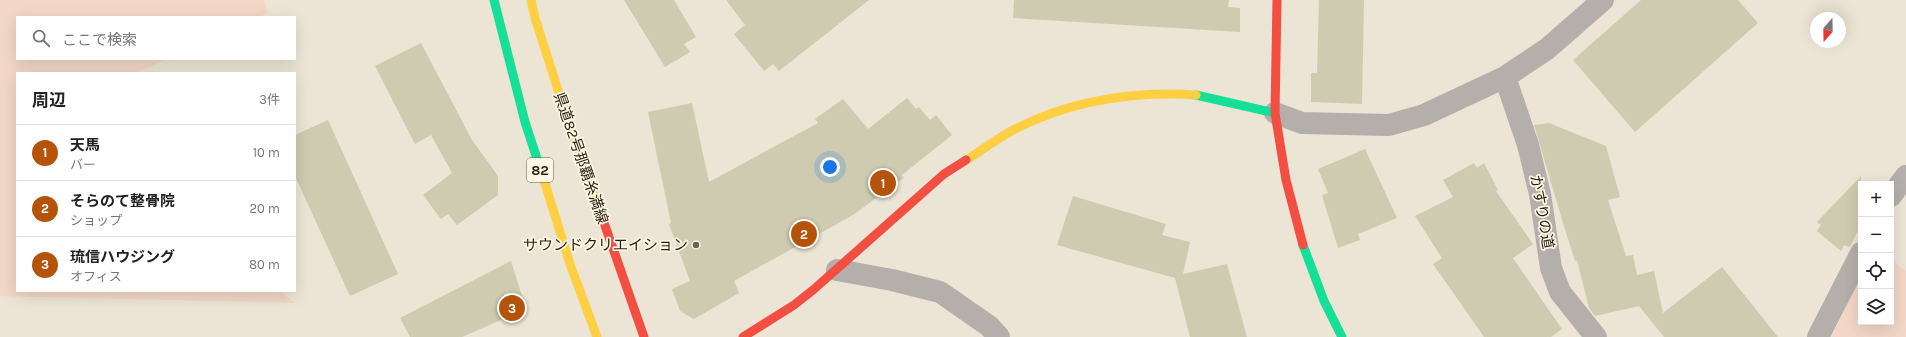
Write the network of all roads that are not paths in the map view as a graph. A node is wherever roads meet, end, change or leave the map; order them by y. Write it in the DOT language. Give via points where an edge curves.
graph roads {
  1 [pos="494,0"];
  2 [pos="531,0"];
  3 [pos="1277,0"];
  4 [pos="1603,0"];
  5 [pos="1505,76"];
  6 [pos="1274,113"];
  7 [pos="1906,176"];
  8 [pos="1894,192"];
  9 [pos="1858,259"];
  10 [pos="838,270"];
  11 [pos="597,337"];
  12 [pos="644,337"];
  13 [pos="743,337"];
  14 [pos="999,337"];
  15 [pos="1342,337"];
  16 [pos="1596,337"];
  17 [pos="1818,337"];
  1 -- 11 [label="street, 82" via="525,122 570,264"];
  2 -- 12 [label="street, 県道82号那覇糸満線" via="566,115"];
  3 -- 6 [label="street"];
  4 -- 5 [label="street" via="1547,49"];
  5 -- 6 [label="street" via="1424,115 1389,125 1302,123"];
  5 -- 16 [label="street, かすりの道" via="1528,145 1540,194 1552,268 1560,292"];
  6 -- 10 [label="street" via="1196,95 1162,93 1093,101 1054,113 1015,129 944,174"];
  6 -- 15 [label="street" via="1300,238 1324,301"];
  7 -- 8 [label="street"];
  9 -- 17 [label="street"];
  10 -- 13 [label="street" via="794,305"];
  10 -- 14 [label="street" via="940,292 989,326"];
}
